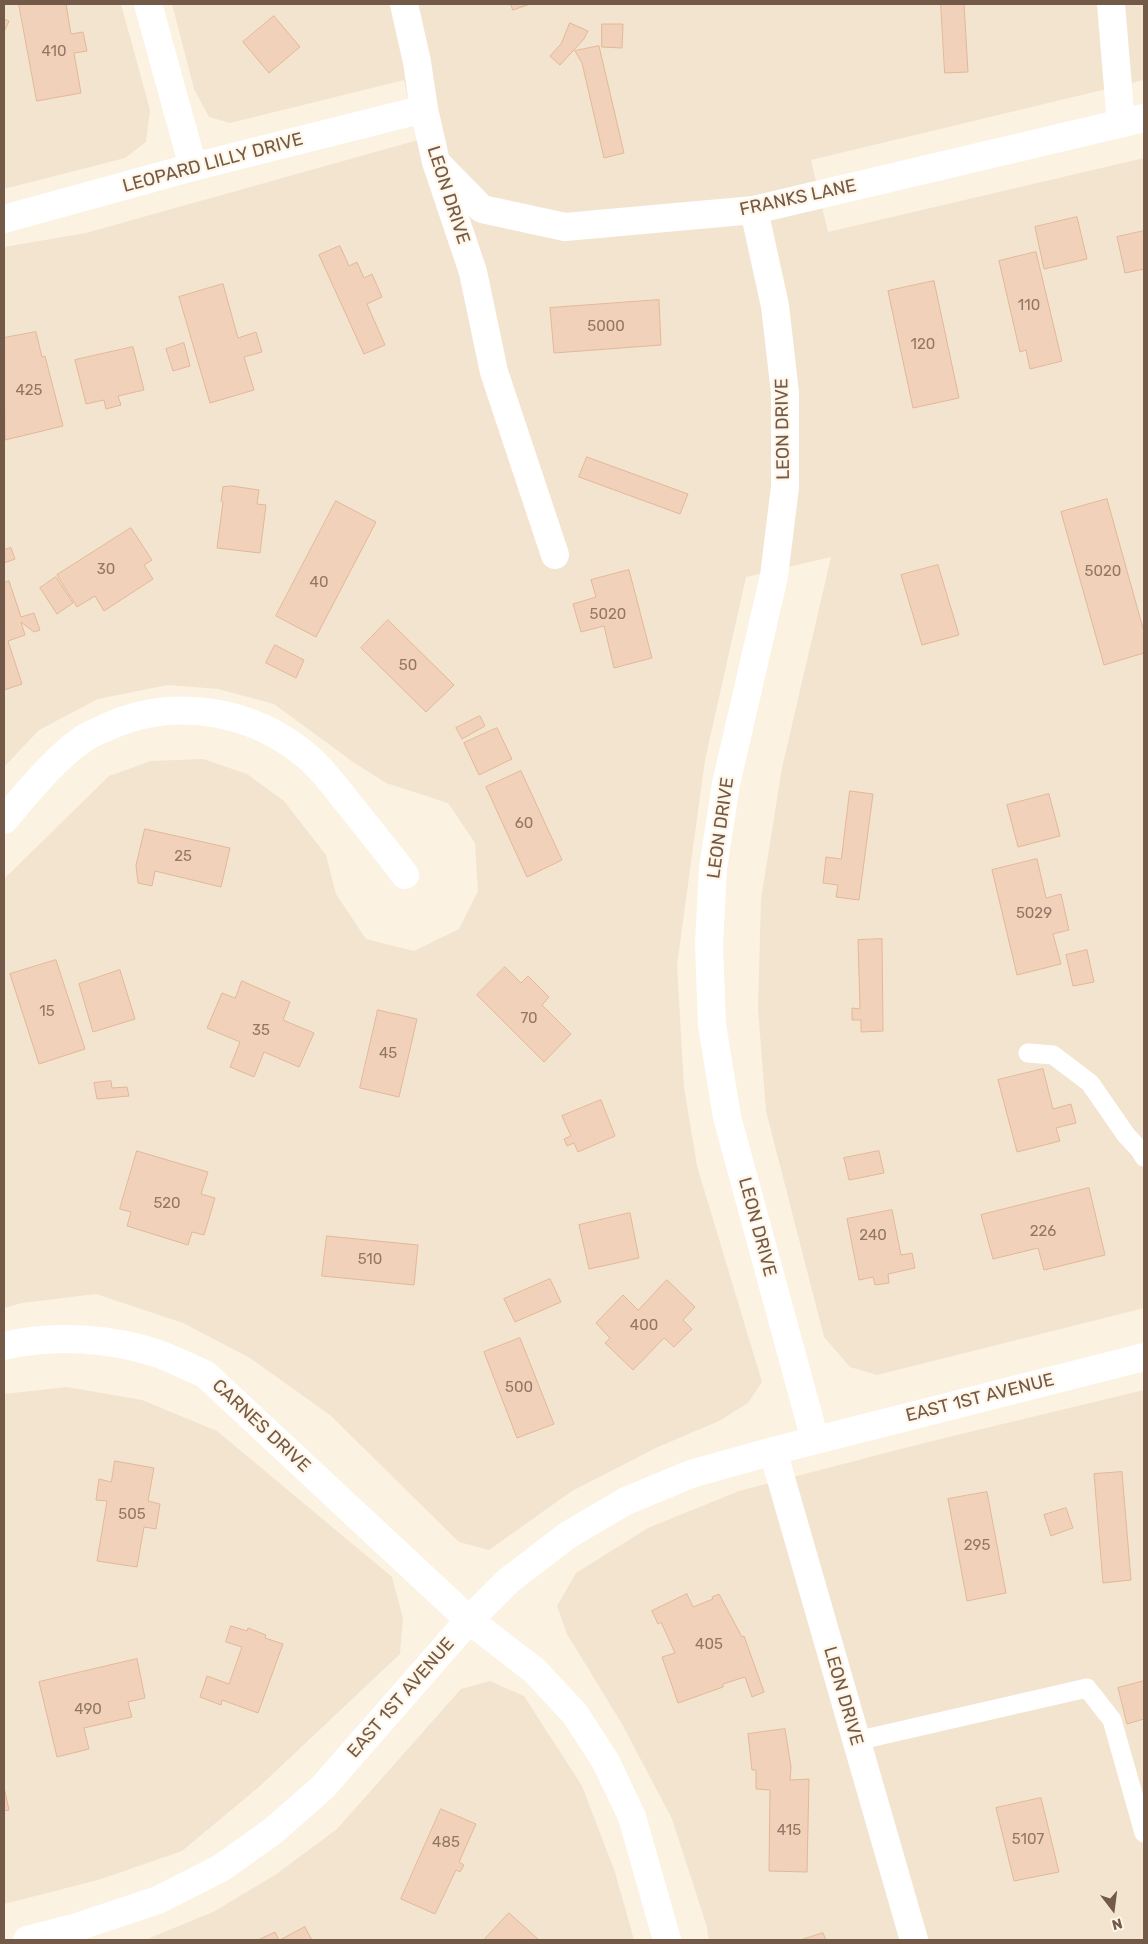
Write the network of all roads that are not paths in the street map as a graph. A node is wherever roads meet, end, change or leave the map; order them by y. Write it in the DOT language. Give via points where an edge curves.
graph roads {
  1 [pos="148,4"];
  2 [pos="404,4"];
  3 [pos="1111,4"];
  4 [pos="424,109"];
  5 [pos="1133,121"];
  6 [pos="436,162"];
  7 [pos="193,168"];
  8 [pos="754,210"];
  9 [pos="4,219"];
  10 [pos="555,556"];
  11 [pos="4,820"];
  12 [pos="405,875"];
  13 [pos="1028,1053"];
  14 [pos="1144,1157"];
  15 [pos="4,1346"];
  16 [pos="1144,1357"];
  17 [pos="815,1440"];
  18 [pos="773,1451"];
  19 [pos="469,1620"];
  20 [pos="856,1741"];
  21 [pos="1144,1833"];
  22 [pos="79,1934"];
  23 [pos="26,1940"];
  24 [pos="667,1940"];
  25 [pos="914,1940"];
  1 -- 7 [label="street"];
  2 -- 4 [label="street, LEON DRIVE"];
  3 -- 5 [label="street"];
  4 -- 6 [label="street, LEON DRIVE"];
  4 -- 7 [label="street, LEOPARD LILLY DRIVE"];
  5 -- 8 [label="street, FRANKS LANE"];
  6 -- 8 [label="street, FRANKS LANE" via="482,209 565,227"];
  6 -- 10 [label="street, LEON DRIVE" via="473,272 494,372"];
  7 -- 9 [label="street, LEOPARD LILLY DRIVE"];
  8 -- 17 [label="street, LEON DRIVE" via="775,306 785,393 785,487 774,576 726,784 713,868 709,944 712,1025 727,1117"];
  11 -- 12 [label="street" via="54,762 85,737 122,720 156,712 199,710 236,717 275,733 310,758"];
  13 -- 14 [label="lane" via="1054,1055 1090,1084"];
  15 -- 19 [label="street, CARNES DRIVE" via="70,1339 115,1343 159,1354 205,1374"];
  16 -- 17 [label="street, EAST 1ST AVENUE"];
  17 -- 18 [label="street, EAST 1ST AVENUE"];
  18 -- 19 [label="street, EAST 1ST AVENUE" via="691,1474 626,1502 568,1535 508,1581"];
  18 -- 20 [label="street, LEON DRIVE"];
  19 -- 22 [label="street, EAST 1ST AVENUE" via="323,1787 273,1831 221,1868"];
  19 -- 24 [label="street, CARNES DRIVE" via="535,1671 575,1714 606,1762 632,1817"];
  20 -- 21 [label="lane" via="1087,1688 1112,1720"];
  20 -- 25 [label="street, LEON DRIVE"];
  22 -- 23 [label="street, EAST 1ST AVENUE"];
}
